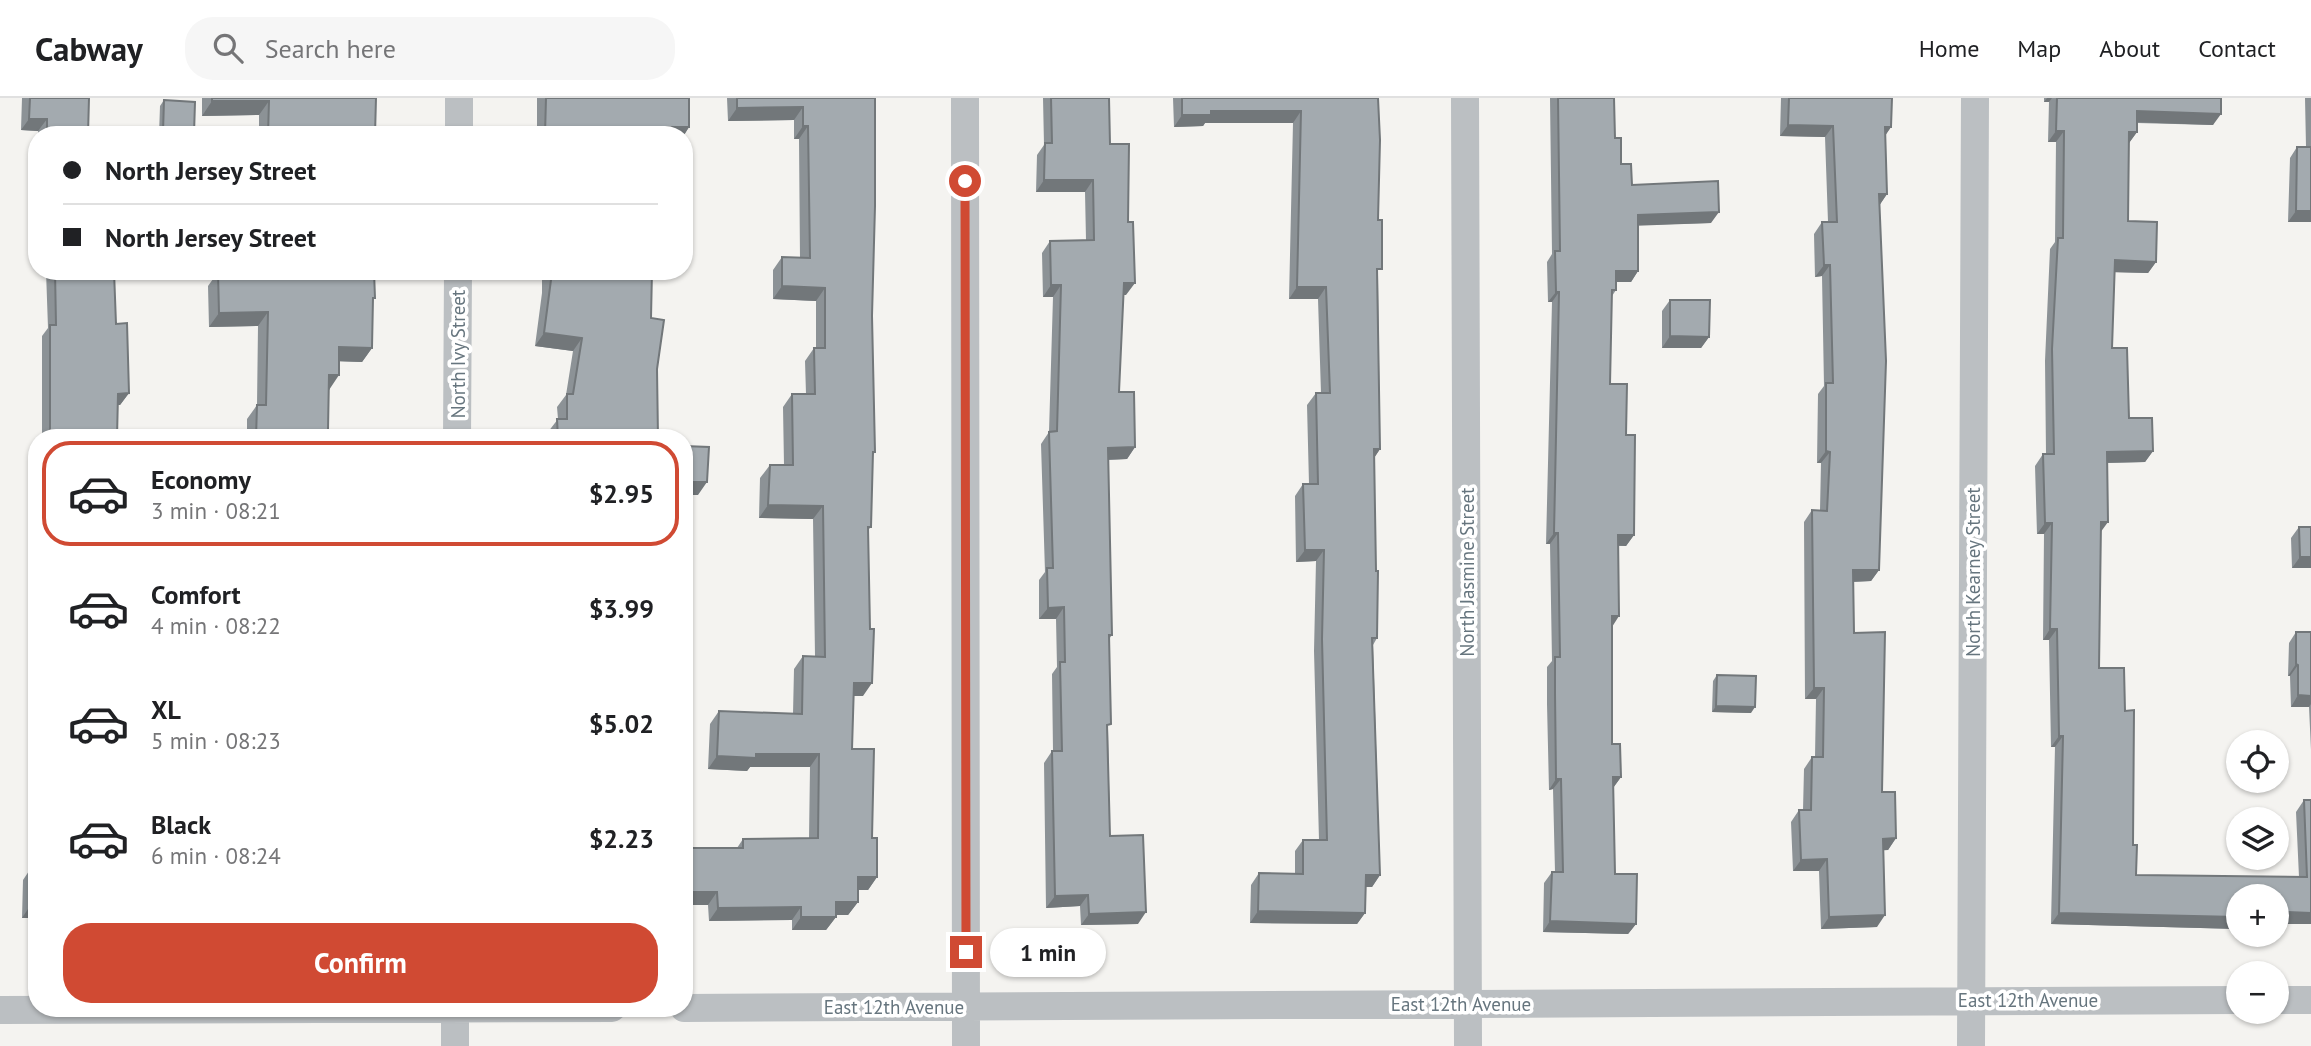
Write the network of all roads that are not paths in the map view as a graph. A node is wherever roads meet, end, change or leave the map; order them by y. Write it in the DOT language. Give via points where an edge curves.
graph roads {
  1 [pos="459,98"];
  2 [pos="965,98"];
  3 [pos="1465,98"];
  4 [pos="1975,98"];
  5 [pos="459,126"];
  6 [pos="458,280"];
  7 [pos="457,429"];
  8 [pos="1971,1000"];
  9 [pos="2226,1000"];
  10 [pos="2289,1000"];
  11 [pos="2311,1000"];
  12 [pos="1468,1004"];
  13 [pos="966,1007"];
  14 [pos="693,1008"];
  15 [pos="0,1010"];
  16 [pos="28,1010"];
  17 [pos="455,1017"];
  18 [pos="455,1046"];
  19 [pos="966,1046"];
  20 [pos="1468,1046"];
  21 [pos="1971,1046"];
  1 -- 5 [label="street"];
  2 -- 13 [label="street"];
  3 -- 12 [label="street, North Jasmine Street"];
  4 -- 8 [label="street, North Kearney Street"];
  6 -- 7 [label="street, North Ivy Street"];
  8 -- 9 [label="street, East 12th Avenue"];
  8 -- 12 [label="street, East 12th Avenue"];
  8 -- 21 [label="street, North Kearney Street"];
  10 -- 11 [label="street"];
  12 -- 13 [label="street, East 12th Avenue"];
  12 -- 20 [label="street, North Jasmine Street"];
  13 -- 14 [label="street, East 12th Avenue"];
  13 -- 19 [label="street"];
  15 -- 16 [label="street"];
  17 -- 18 [label="street"];
}
